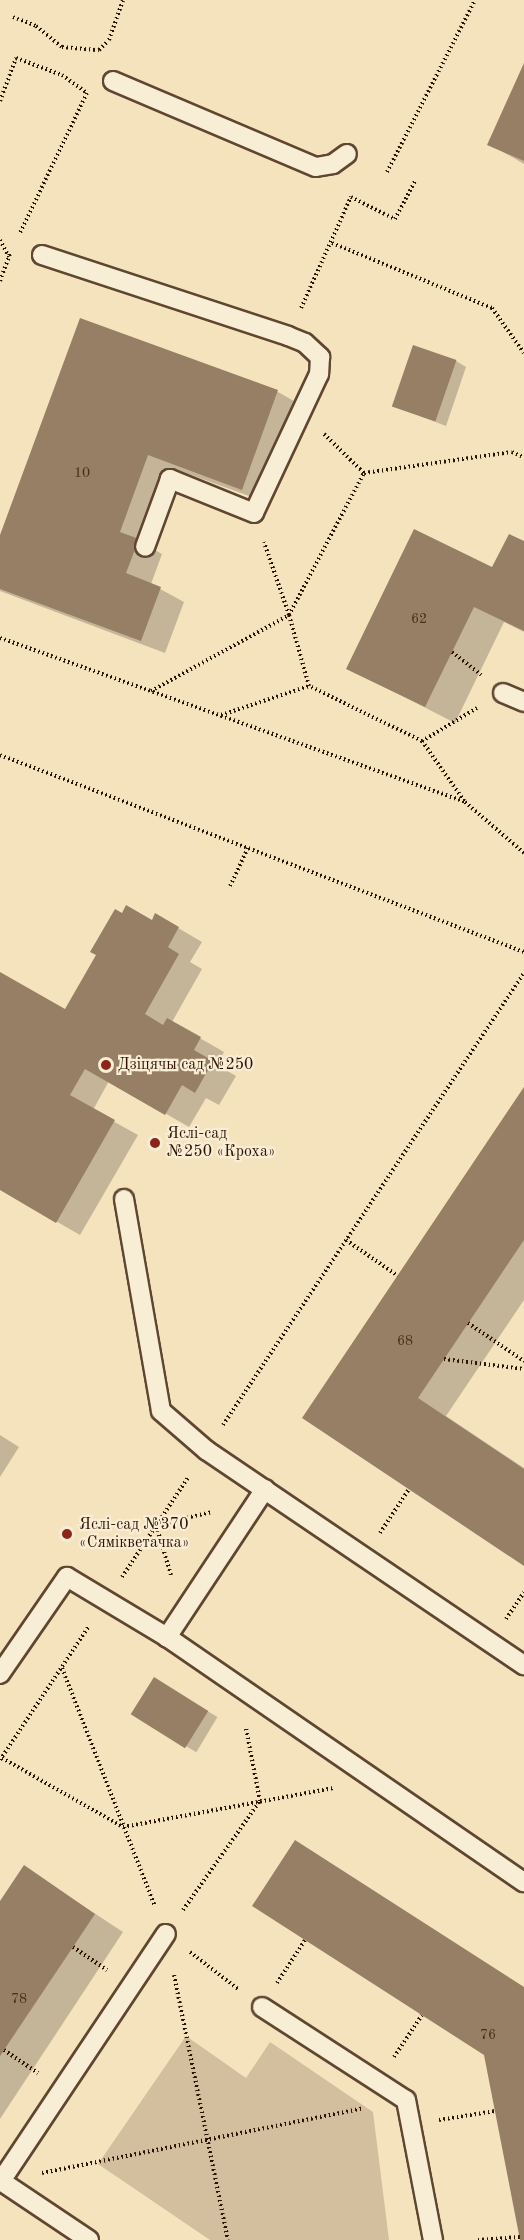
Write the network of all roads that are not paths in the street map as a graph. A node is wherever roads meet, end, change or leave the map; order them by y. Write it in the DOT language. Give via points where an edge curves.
graph roads {
  1 [pos="113,81"];
  2 [pos="347,154"];
  3 [pos="42,255"];
  4 [pos="145,547"];
  5 [pos="503,693"];
  6 [pos="524,702"];
  7 [pos="124,1199"];
  8 [pos="261,1496"];
  9 [pos="167,1637"];
  10 [pos="524,1665"];
  11 [pos="0,1674"];
  12 [pos="524,1882"];
  13 [pos="166,1934"];
  14 [pos="262,2007"];
  15 [pos="1,2181"];
  16 [pos="89,2240"];
  17 [pos="433,2240"];
  1 -- 2 [label="lane" via="316,167 333,164"];
  3 -- 4 [label="lane" via="288,336 305,343 320,357 319,374 254,513 170,479"];
  5 -- 6 [label="lane"];
  7 -- 8 [label="lane" via="161,1411"];
  8 -- 9 [label="lane"];
  8 -- 10 [label="lane" via="365,1556"];
  9 -- 11 [label="lane" via="67,1577"];
  9 -- 12 [label="lane"];
  13 -- 15 [label="lane"];
  14 -- 17 [label="lane" via="406,2100"];
  15 -- 16 [label="lane"];
}
